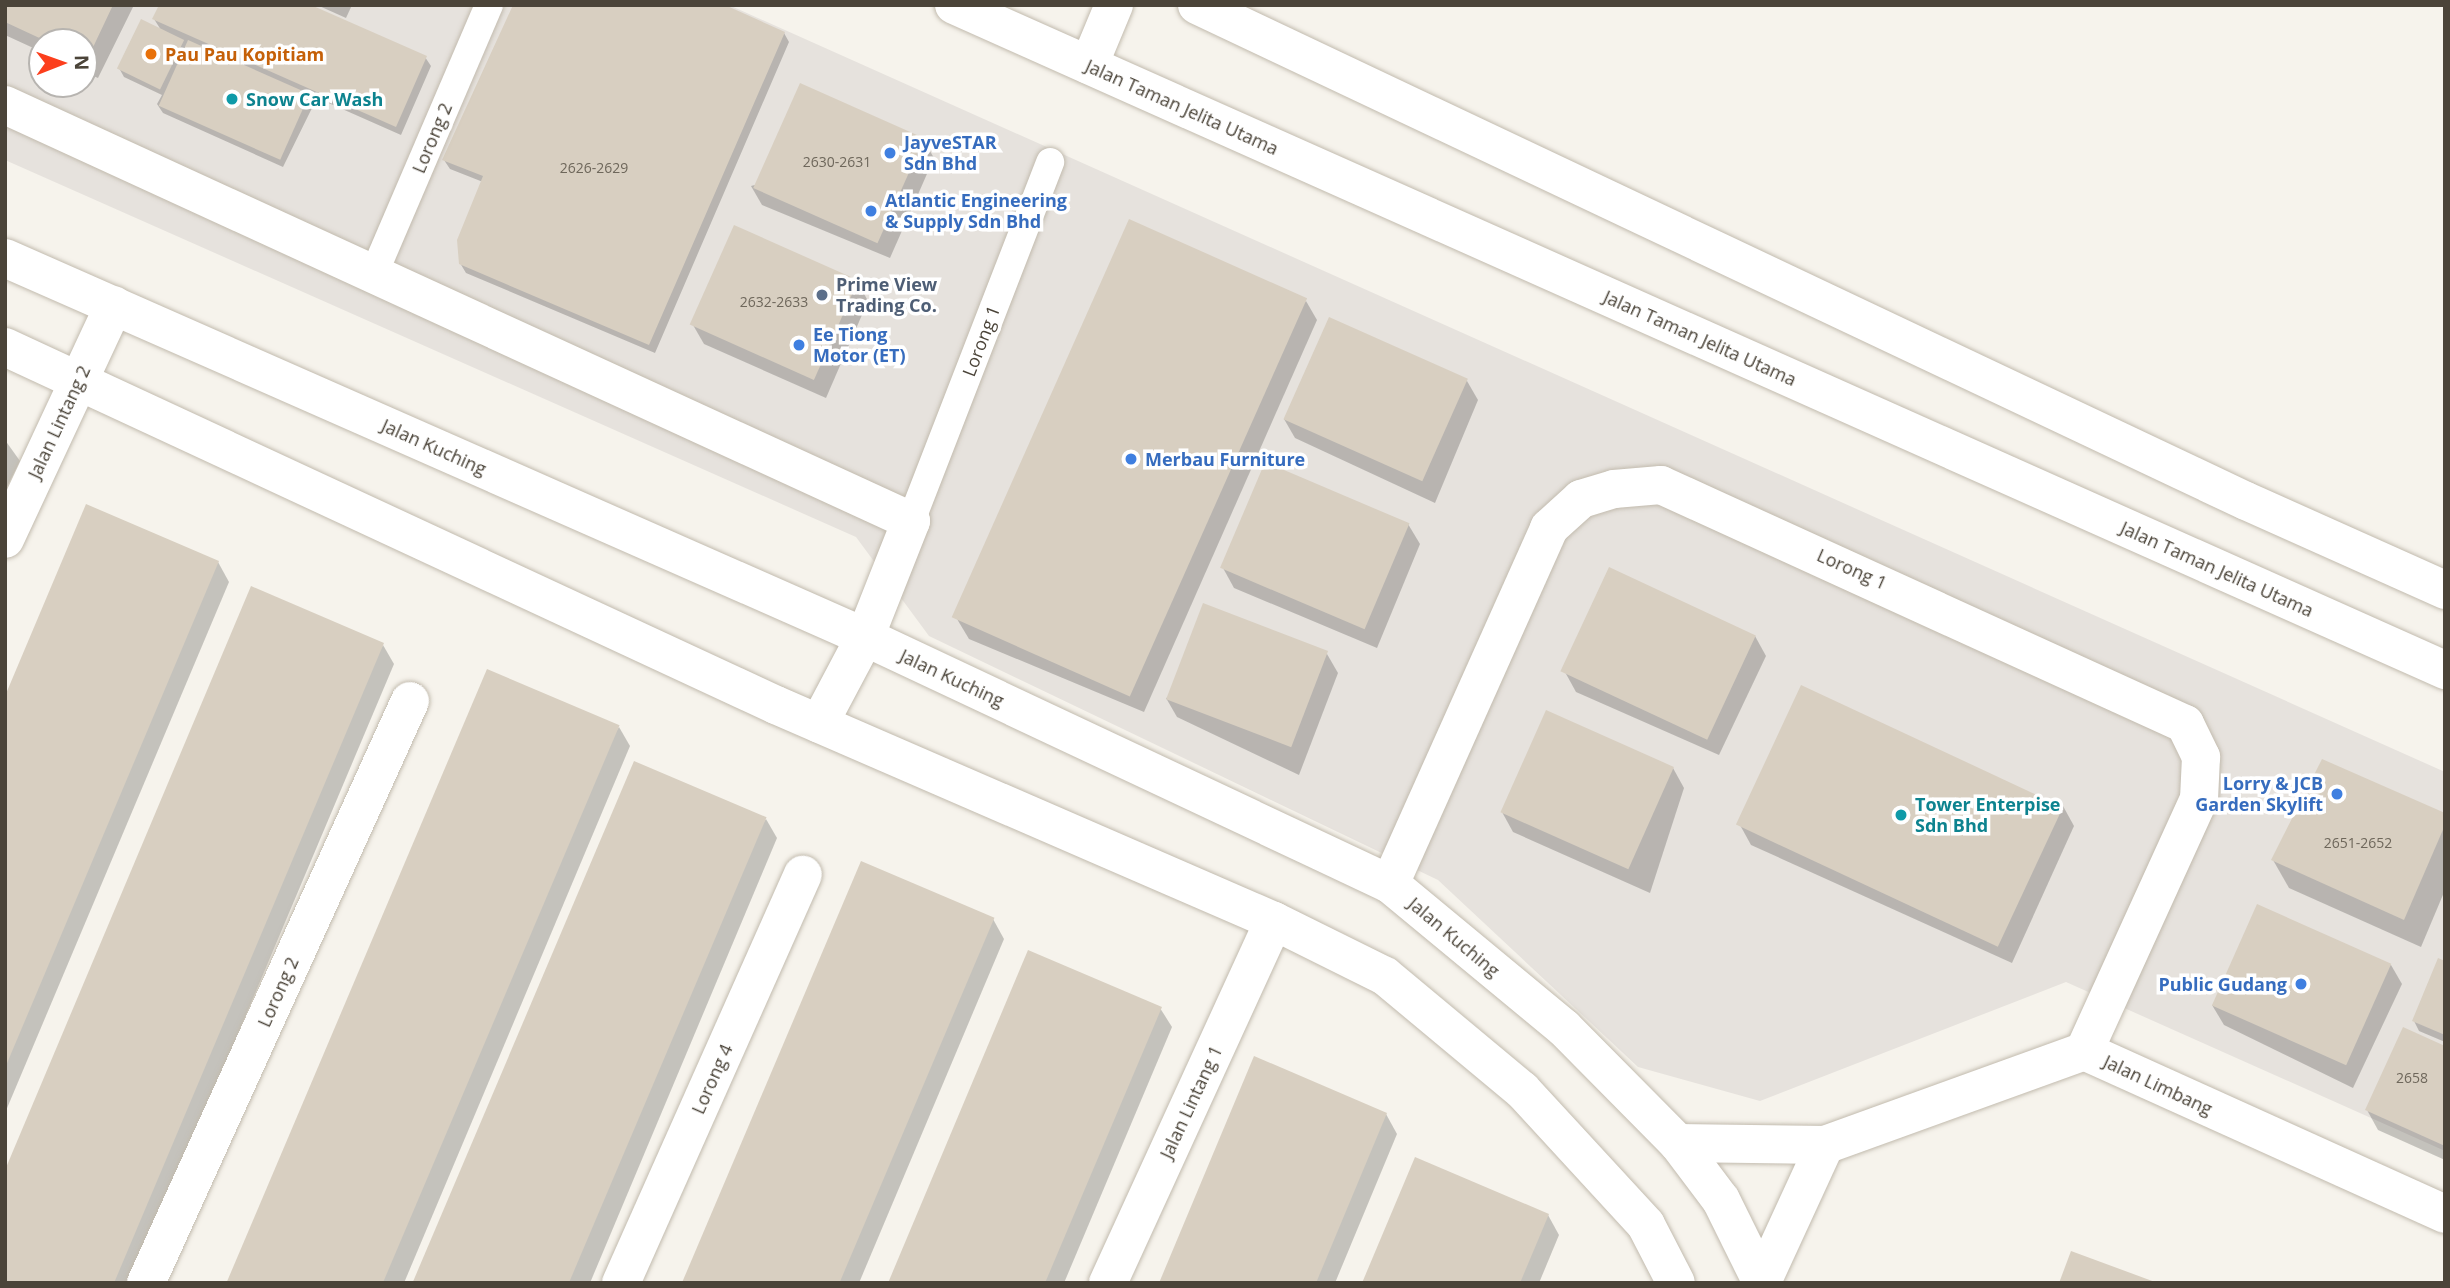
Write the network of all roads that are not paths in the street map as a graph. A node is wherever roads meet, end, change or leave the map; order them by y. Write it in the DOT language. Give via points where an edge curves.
graph roads {
  1 [pos="489,5"];
  2 [pos="954,5"];
  3 [pos="1114,5"];
  4 [pos="1197,5"];
  5 [pos="1089,65"];
  6 [pos="5,105"];
  7 [pos="1050,162"];
  8 [pos="5,258"];
  9 [pos="375,271"];
  10 [pos="114,305"];
  11 [pos="5,347"];
  12 [pos="78,378"];
  13 [pos="911,521"];
  14 [pos="5,539"];
  15 [pos="2445,590"];
  16 [pos="865,637"];
  17 [pos="2445,670"];
  18 [pos="410,701"];
  19 [pos="819,724"];
  20 [pos="803,875"];
  21 [pos="1390,884"];
  22 [pos="1274,921"];
  23 [pos="2084,1051"];
  24 [pos="1678,1143"];
  25 [pos="1825,1146"];
  26 [pos="2445,1214"];
  27 [pos="1762,1282"];
  28 [pos="146,1283"];
  29 [pos="621,1283"];
  30 [pos="1108,1283"];
  31 [pos="1675,1283"];
  1 -- 9 [label="lane, Lorong 2"];
  2 -- 5 [label="street, Jalan Taman Jelita Utama"];
  3 -- 5 [label="street"];
  4 -- 15 [label="street" via="2233,495"];
  5 -- 17 [label="street, Jalan Taman Jelita Utama"];
  6 -- 9 [label="street"];
  7 -- 13 [label="lane, Lorong 1"];
  8 -- 10 [label="street, Jalan Kuching"];
  9 -- 13 [label="street"];
  10 -- 12 [label="street, Jalan Lintang 2"];
  10 -- 16 [label="street, Jalan Kuching"];
  11 -- 12 [label="street"];
  12 -- 14 [label="street, Jalan Lintang 2"];
  12 -- 19 [label="street"];
  13 -- 16 [label="street"];
  16 -- 19 [label="street"];
  16 -- 21 [label="street, Jalan Kuching"];
  18 -- 28 [label="street, Lorong 2"];
  19 -- 22 [label="street"];
  20 -- 29 [label="street, Lorong 4"];
  21 -- 23 [label="street, Lorong 1" via="1549,528 1581,499 1614,488 1661,485 2186,724 2201,757 2199,799"];
  21 -- 24 [label="street, Jalan Kuching" via="1564,1028"];
  22 -- 30 [label="street, Jalan Lintang 1"];
  22 -- 31 [label="street" via="1385,976 1522,1090 1646,1225"];
  23 -- 25 [label="street, Jalan Limbang"];
  23 -- 26 [label="street, Jalan Limbang"];
  24 -- 25 [label="street, Jalan Limbang"];
  24 -- 27 [label="street, Jalan Kuching" via="1721,1200"];
  25 -- 27 [label="street"];
}
